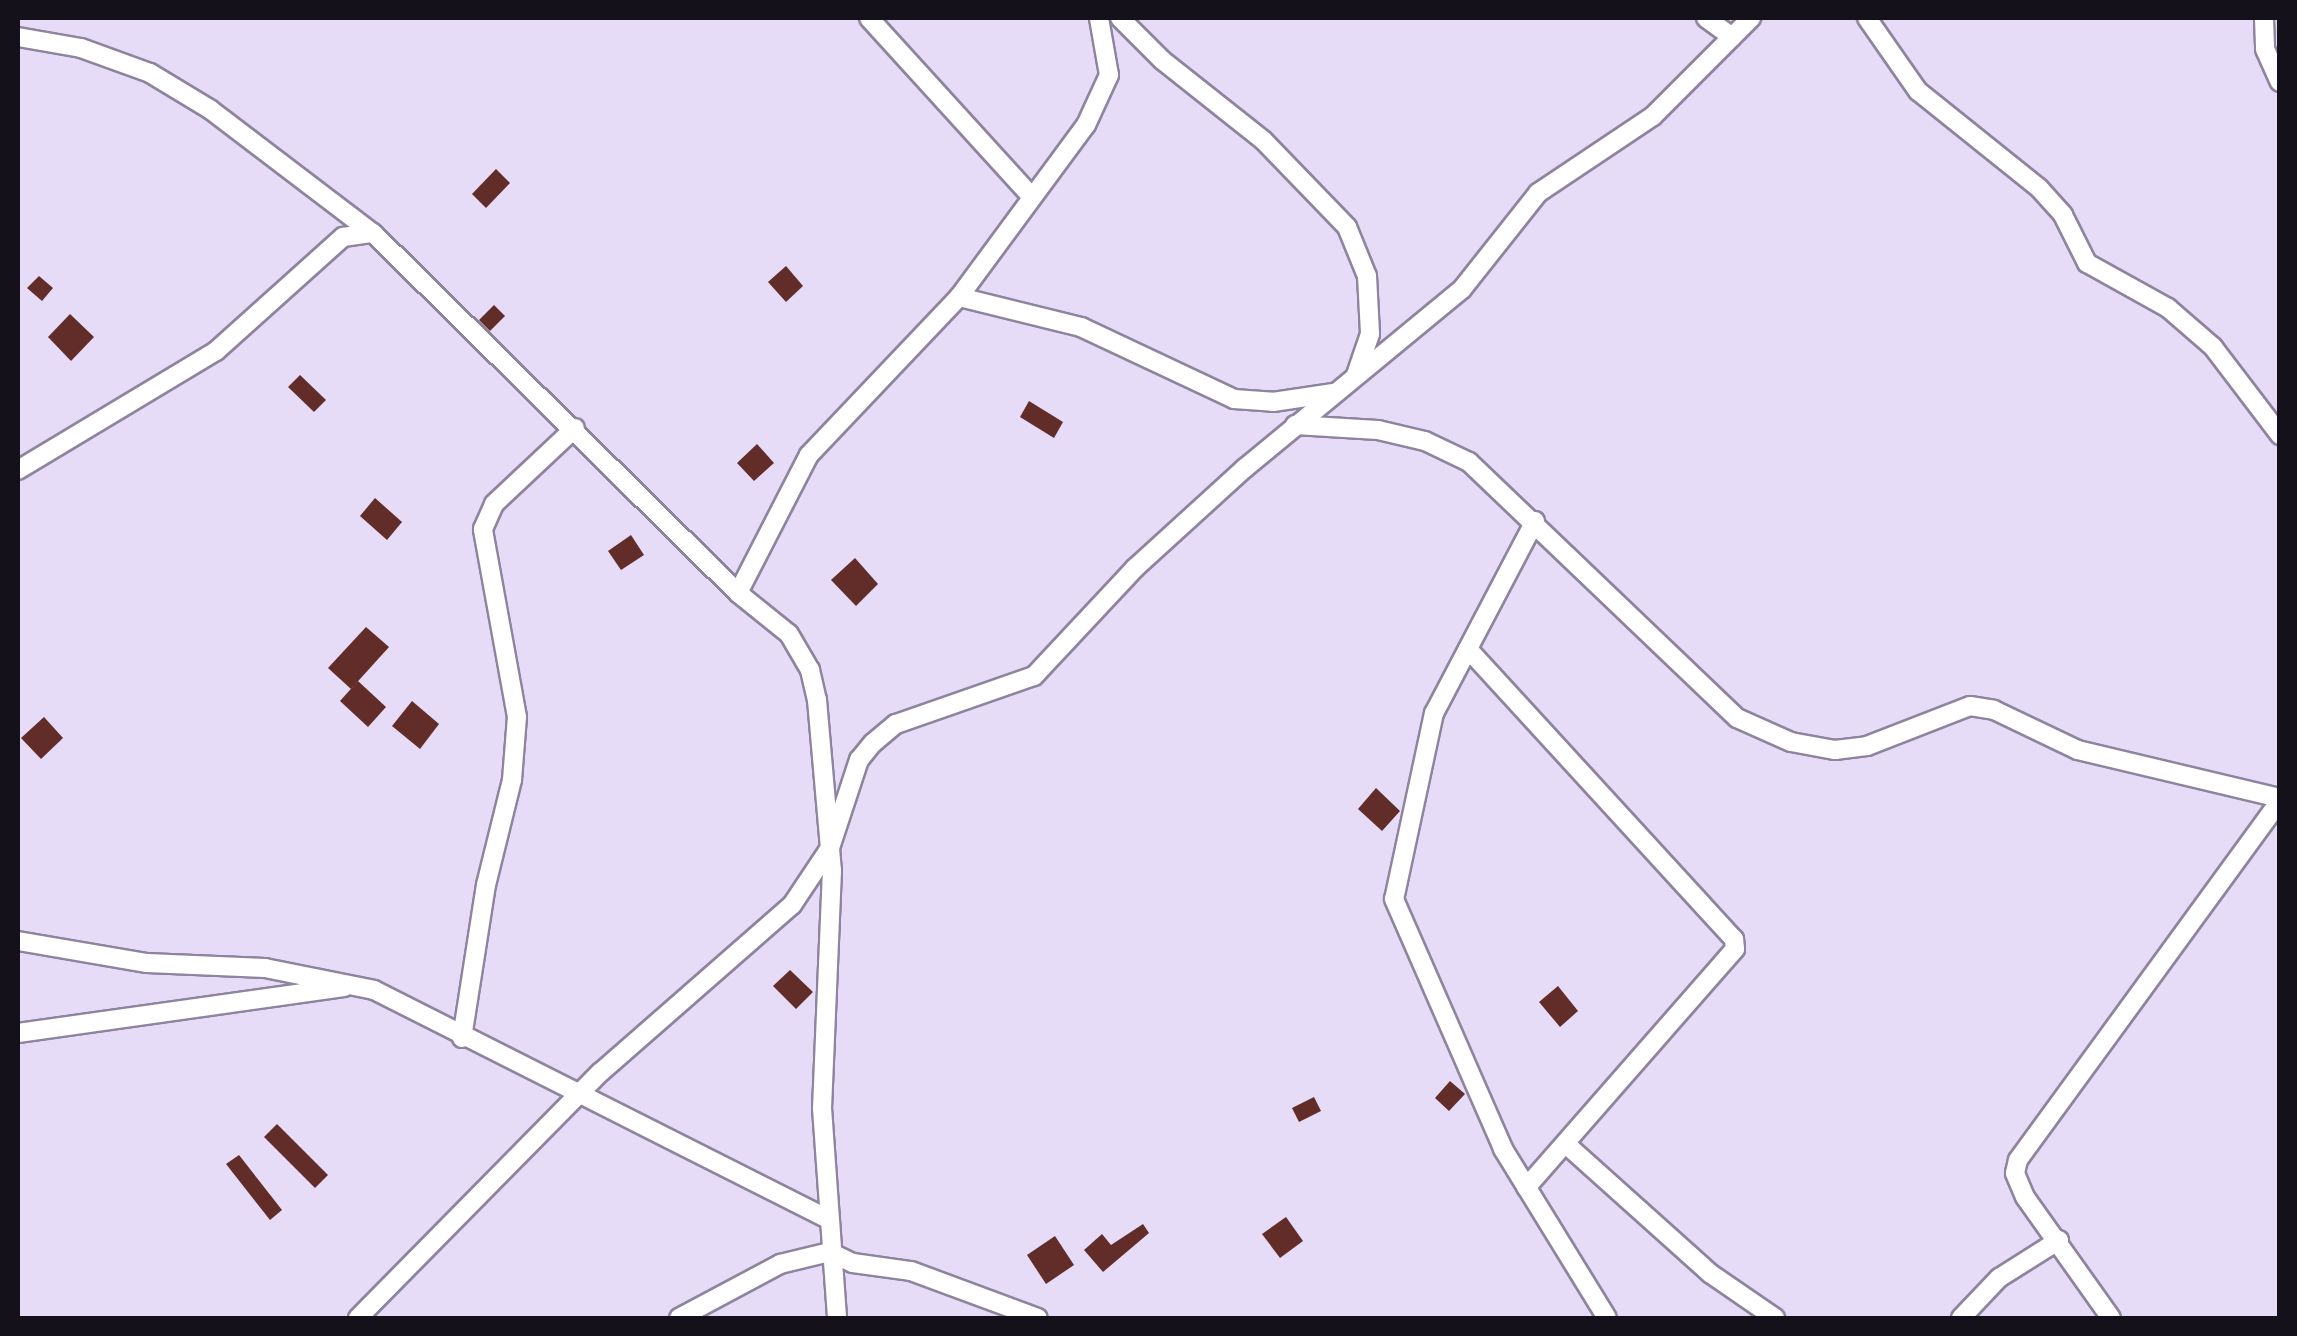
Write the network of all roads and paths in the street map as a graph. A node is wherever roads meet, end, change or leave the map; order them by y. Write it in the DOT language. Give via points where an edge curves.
graph roads {
  1 [pos="870,18"];
  2 [pos="1099,18"];
  3 [pos="1120,18"];
  4 [pos="1706,18"];
  5 [pos="1751,18"];
  6 [pos="1868,18"];
  7 [pos="2264,18"];
  8 [pos="18,36"];
  9 [pos="1732,37"];
  10 [pos="2280,82"];
  11 [pos="1032,196"];
  12 [pos="374,234"];
  13 [pos="959,296"];
  14 [pos="1354,379"];
  15 [pos="1336,393"];
  16 [pos="1296,425"];
  17 [pos="575,428"];
  18 [pos="2280,435"];
  19 [pos="18,470"];
  20 [pos="1535,521"];
  21 [pos="738,593"];
  22 [pos="1468,649"];
  23 [pos="2280,800"];
  24 [pos="830,848"];
  25 [pos="18,941"];
  26 [pos="355,985"];
  27 [pos="18,1033"];
  28 [pos="462,1038"];
  29 [pos="582,1091"];
  30 [pos="1567,1145"];
  31 [pos="1526,1188"];
  32 [pos="828,1220"];
  33 [pos="2059,1240"];
  34 [pos="830,1252"];
  35 [pos="358,1318"];
  36 [pos="679,1318"];
  37 [pos="836,1318"];
  38 [pos="1038,1318"];
  39 [pos="1607,1318"];
  40 [pos="1775,1318"];
  41 [pos="1961,1318"];
  42 [pos="2111,1318"];
  1 -- 11 [label="street"];
  2 -- 11 [label="street" via="1110,51 1106,92"];
  3 -- 14 [label="street" via="1264,140 1347,227 1367,276 1370,334"];
  4 -- 9 [label="street"];
  5 -- 9 [label="street"];
  6 -- 18 [label="street" via="1918,91 2039,188 2088,263 2168,308 2212,347"];
  7 -- 10 [label="street" via="2265,49"];
  8 -- 12 [label="street" via="82,48 150,74 212,110"];
  9 -- 14 [label="street" via="1653,116 1538,193 1490,260"];
  11 -- 13 [label="street"];
  12 -- 17 [label="street"];
  12 -- 19 [label="street" via="343,237 216,351"];
  13 -- 15 [label="street" via="1081,327 1234,399 1272,402"];
  13 -- 21 [label="street" via="810,455"];
  14 -- 15 [label="street"];
  15 -- 16 [label="street"];
  16 -- 20 [label="street" via="1378,430 1425,441 1468,462"];
  16 -- 24 [label="street" via="1135,568 1034,676 896,724 873,743 859,760"];
  17 -- 21 [label="street"];
  17 -- 28 [label="street" via="494,504 482,529 516,717 512,780 486,885"];
  20 -- 22 [label="street"];
  20 -- 23 [label="street" via="1737,718 1791,742 1834,750 1867,746 1970,706 1994,710 2078,750"];
  21 -- 24 [label="street" via="789,634 810,670"];
  22 -- 30 [label="street" via="1734,938 1729,959"];
  22 -- 31 [label="street" via="1434,712 1394,899 1466,1070"];
  23 -- 33 [label="street" via="2018,1160 2014,1173 2025,1197"];
  24 -- 29 [label="street" via="792,904"];
  24 -- 32 [label="street" via="822,1108"];
  25 -- 26 [label="street" via="66,954 265,968"];
  26 -- 27 [label="street"];
  26 -- 28 [label="street"];
  28 -- 29 [label="street"];
  29 -- 32 [label="street"];
  29 -- 35 [label="street"];
  30 -- 31 [label="street"];
  30 -- 40 [label="street" via="1711,1274"];
  31 -- 39 [label="street"];
  32 -- 34 [label="street"];
  33 -- 41 [label="street" via="2000,1278"];
  33 -- 42 [label="street"];
  34 -- 36 [label="street" via="780,1264"];
  34 -- 37 [label="street"];
  34 -- 38 [label="street" via="911,1271"];
}
